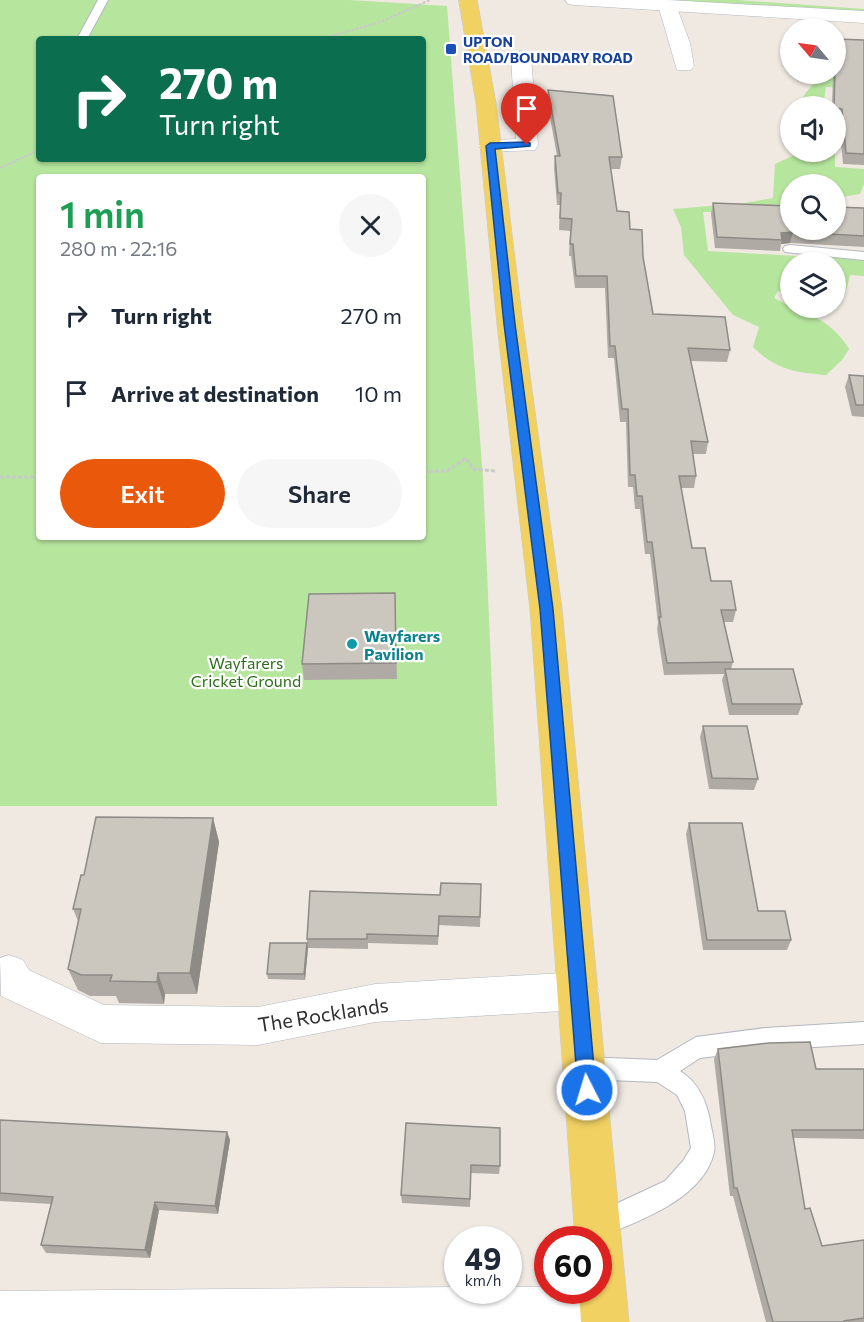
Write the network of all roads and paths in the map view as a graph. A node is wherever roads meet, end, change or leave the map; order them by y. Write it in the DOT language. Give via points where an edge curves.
graph roads {
  1 [pos="103,0"];
  2 [pos="430,0"];
  3 [pos="468,0"];
  4 [pos="574,0"];
  5 [pos="667,5"];
  6 [pos="864,16"];
  7 [pos="84,36"];
  8 [pos="331,36"];
  9 [pos="521,57"];
  10 [pos="684,66"];
  11 [pos="490,146"];
  12 [pos="36,151"];
  13 [pos="0,168"];
  14 [pos="790,249"];
  15 [pos="864,256"];
  16 [pos="426,472"];
  17 [pos="528,474"];
  18 [pos="0,477"];
  19 [pos="36,477"];
  20 [pos="9,973"];
  21 [pos="579,991"];
  22 [pos="864,1033"];
  23 [pos="585,1068"];
  24 [pos="660,1071"];
  25 [pos="597,1226"];
  26 [pos="612,1227"];
  27 [pos="0,1315"];
  28 [pos="604,1316"];
  1 -- 7 [label="lane"];
  2 -- 8 [label="path" via="380,22"];
  3 -- 11 [label="main road"];
  4 -- 5 [label="street"];
  5 -- 6 [label="street"];
  5 -- 10 [label="street"];
  9 -- 11 [label="street" via="527,145"];
  11 -- 17 [label="main road"];
  12 -- 13 [label="path"];
  14 -- 15 [label="lane"];
  16 -- 17 [label="path" via="447,471 466,458 473,469"];
  17 -- 21 [label="main road" via="546,609"];
  18 -- 19 [label="path"];
  20 -- 21 [label="street, The Rocklands" via="15,983 101,1024 258,1026 375,1003"];
  21 -- 23 [label="main road"];
  22 -- 24 [label="lane" via="696,1048"];
  23 -- 24 [label="lane"];
  23 -- 25 [label="main road"];
  24 -- 26 [label="lane" via="685,1087 696,1109 703,1150 674,1190"];
  27 -- 28 [label="street"];
}
